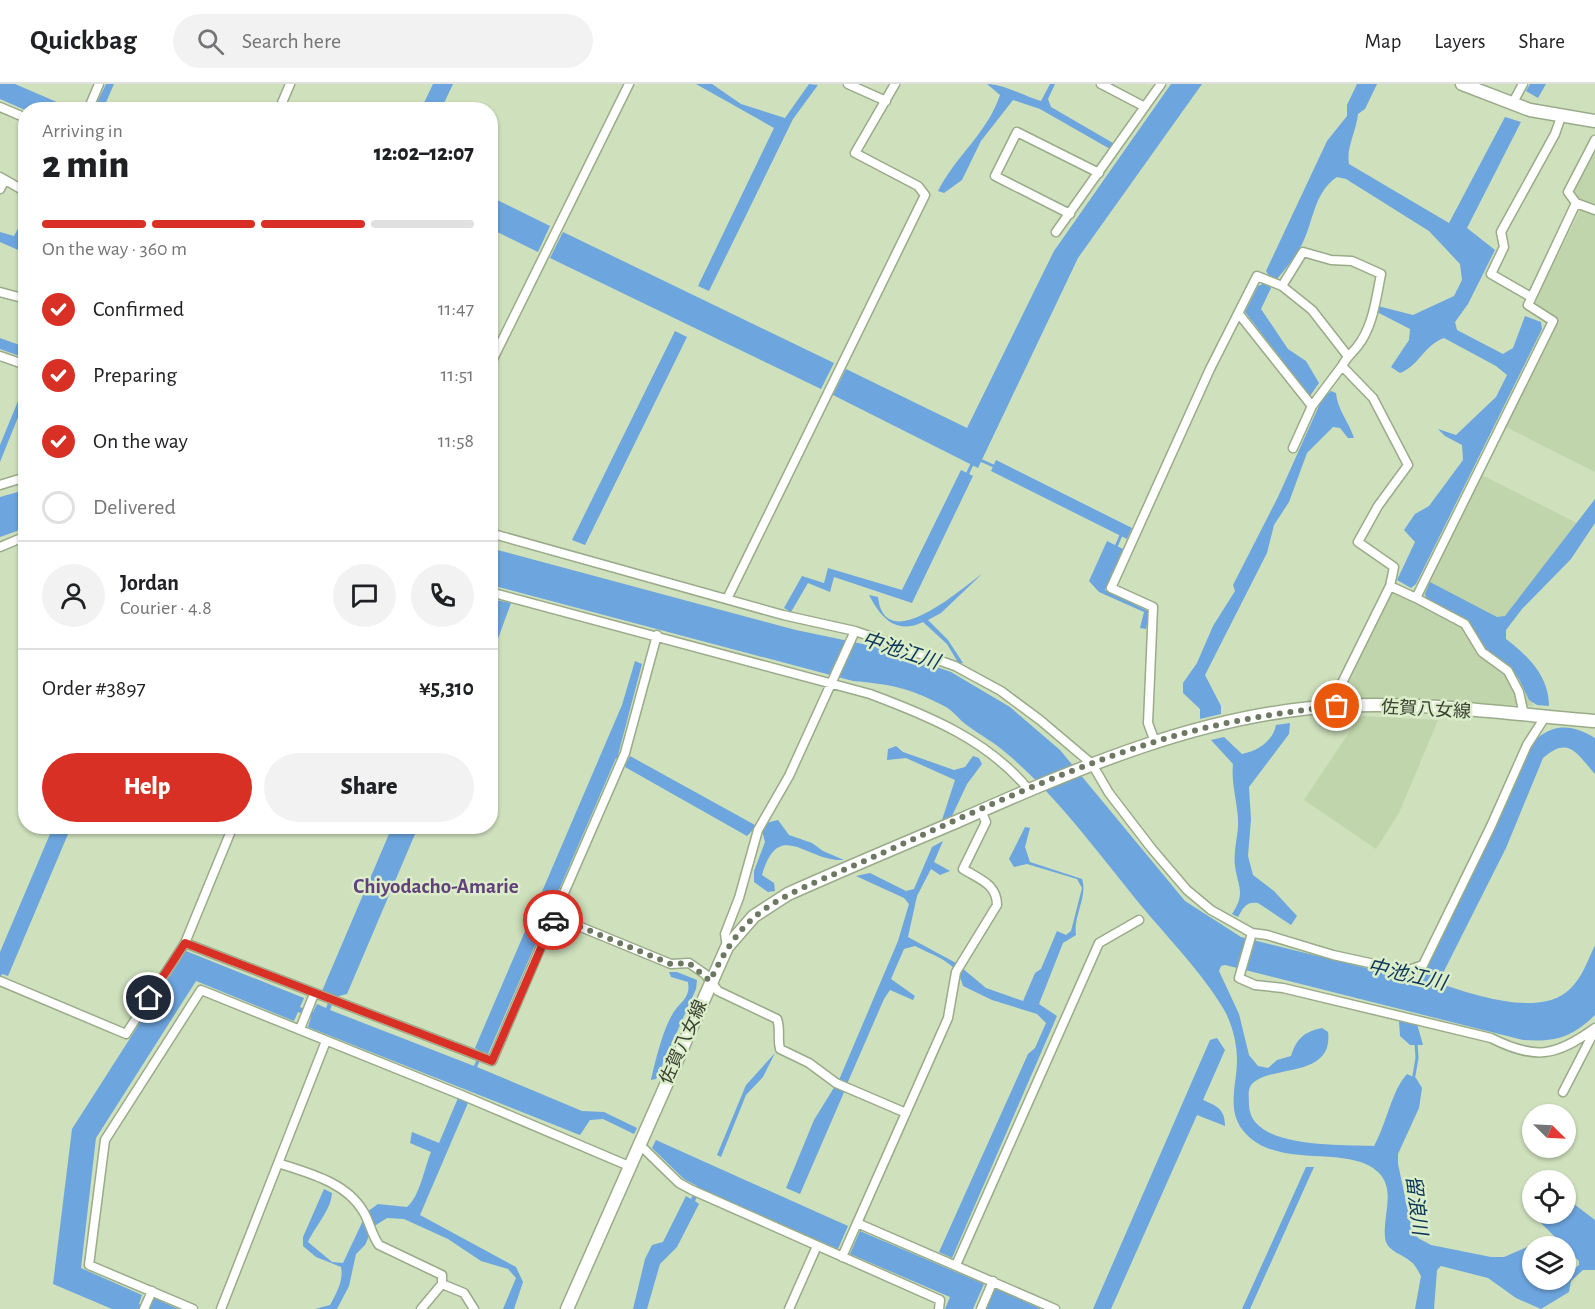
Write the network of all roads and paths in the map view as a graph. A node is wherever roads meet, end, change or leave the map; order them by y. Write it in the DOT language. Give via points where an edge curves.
graph roads {
  1 [pos="99,84"];
  2 [pos="290,84"];
  3 [pos="629,84"];
  4 [pos="848,84"];
  5 [pos="895,84"];
  6 [pos="1101,84"];
  7 [pos="1161,84"];
  8 [pos="1462,84"];
  9 [pos="1523,84"];
  10 [pos="886,101"];
  11 [pos="91,102"];
  12 [pos="282,102"];
  13 [pos="1512,104"];
  14 [pos="0,107"];
  15 [pos="1145,107"];
  16 [pos="18,115"];
  17 [pos="1561,117"];
  18 [pos="1595,121"];
  19 [pos="1595,141"];
  20 [pos="1099,173"];
  21 [pos="2,179"];
  22 [pos="18,188"];
  23 [pos="0,189"];
  24 [pos="1576,203"];
  25 [pos="1595,210"];
  26 [pos="1070,214"];
  27 [pos="1056,232"];
  28 [pos="1282,286"];
  29 [pos="0,292"];
  30 [pos="18,297"];
  31 [pos="1531,297"];
  32 [pos="1239,314"];
  33 [pos="498,349"];
  34 [pos="1347,355"];
  35 [pos="0,356"];
  36 [pos="18,362"];
  37 [pos="1342,366"];
  38 [pos="1312,406"];
  39 [pos="1293,448"];
  40 [pos="18,479"];
  41 [pos="0,485"];
  42 [pos="498,535"];
  43 [pos="18,540"];
  44 [pos="0,547"];
  45 [pos="1390,586"];
  46 [pos="1419,590"];
  47 [pos="498,594"];
  48 [pos="727,599"];
  49 [pos="854,633"];
  50 [pos="657,635"];
  51 [pos="830,685"];
  52 [pos="1337,706"];
  53 [pos="1524,715"];
  54 [pos="1545,717"];
  55 [pos="1595,721"];
  56 [pos="1155,742"];
  57 [pos="1088,766"];
  58 [pos="1032,789"];
  59 [pos="981,811"];
  60 [pos="230,834"];
  61 [pos="554,916"];
  62 [pos="1139,920"];
  63 [pos="1252,933"];
  64 [pos="185,943"];
  65 [pos="727,947"];
  66 [pos="0,981"];
  67 [pos="710,981"];
  68 [pos="314,994"];
  69 [pos="300,1029"];
  70 [pos="1595,1029"];
  71 [pos="326,1041"];
  72 [pos="1563,1092"];
  73 [pos="906,1113"];
  74 [pos="639,1144"];
  75 [pos="278,1163"];
  76 [pos="629,1166"];
  77 [pos="857,1222"];
  78 [pos="817,1246"];
  79 [pos="842,1257"];
  80 [pos="956,1265"];
  81 [pos="993,1281"];
  82 [pos="442,1284"];
  83 [pos="152,1291"];
  84 [pos="145,1306"];
  85 [pos="189,1308"];
  86 [pos="221,1309"];
  87 [pos="421,1309"];
  88 [pos="474,1309"];
  89 [pos="567,1309"];
  90 [pos="789,1309"];
  91 [pos="939,1309"];
  92 [pos="981,1309"];
  93 [pos="1055,1309"];
  1 -- 11 [label="street"];
  2 -- 12 [label="street"];
  3 -- 33 [label="street"];
  4 -- 10 [label="street"];
  5 -- 10 [label="street"];
  6 -- 15 [label="street"];
  7 -- 15 [label="street"];
  8 -- 13 [label="main road"];
  9 -- 13 [label="street"];
  10 -- 48 [label="street" via="855,153 918,186 925,195"];
  13 -- 17 [label="main road"];
  14 -- 16 [label="street"];
  15 -- 20 [label="street"];
  17 -- 18 [label="main road"];
  17 -- 31 [label="street" via="1501,232 1504,247 1491,274"];
  19 -- 24 [label="street" via="1568,192"];
  20 -- 26 [label="street"];
  20 -- 26 [label="street" via="1017,132 995,176"];
  21 -- 22 [label="street"];
  21 -- 23 [label="street"];
  24 -- 25 [label="street"];
  24 -- 31 [label="street"];
  26 -- 27 [label="street"];
  28 -- 32 [label="street" via="1257,276"];
  28 -- 34 [label="street" via="1312,310"];
  28 -- 34 [label="street" via="1303,252 1352,261 1381,274 1372,319 1357,348"];
  29 -- 30 [label="street"];
  31 -- 46 [label="street" via="1528,305 1553,321"];
  32 -- 38 [label="street"];
  32 -- 56 [label="street" via="1111,588 1153,607 1148,723"];
  34 -- 37 [label="street"];
  35 -- 36 [label="street"];
  37 -- 38 [label="street"];
  37 -- 45 [label="street" via="1373,398 1408,465 1358,542 1394,567"];
  38 -- 39 [label="street"];
  40 -- 41 [label="street"];
  42 -- 48 [label="street"];
  43 -- 44 [label="street"];
  45 -- 46 [label="street"];
  45 -- 52 [label="street" via="1338,691"];
  46 -- 53 [label="street" via="1465,624 1482,652 1508,671 1519,692"];
  47 -- 50 [label="street"];
  48 -- 49 [label="street"];
  49 -- 51 [label="street"];
  49 -- 57 [label="street" via="955,666 1001,691"];
  50 -- 51 [label="street"];
  50 -- 61 [label="street" via="625,753"];
  51 -- 58 [label="street" via="870,694 915,711 974,740"];
  51 -- 65 [label="street" via="789,776 759,827 725,934"];
  52 -- 53 [label="main road, 佐賀八女線" via="1403,706"];
  52 -- 56 [label="main road, 佐賀八女線" via="1257,716"];
  53 -- 54 [label="main road, 佐賀八女線"];
  54 -- 55 [label="main road, 佐賀八女線"];
  54 -- 63 [label="street" via="1527,746 1423,965 1407,972"];
  56 -- 57 [label="main road, 佐賀八女線"];
  57 -- 58 [label="main road, 佐賀八女線"];
  57 -- 63 [label="street" via="1187,890 1211,910"];
  58 -- 59 [label="main road, 佐賀八女線"];
  59 -- 65 [label="main road, 佐賀八女線" via="788,894 754,916"];
  59 -- 73 [label="street" via="986,822 963,869 991,885 997,905 958,967 948,1018"];
  60 -- 64 [label="street"];
  61 -- 67 [label="street" via="671,964 689,963"];
  61 -- 68 [label="street" via="492,1061"];
  62 -- 80 [label="street" via="1100,943"];
  63 -- 70 [label="street" via="1239,978 1255,985 1283,988 1491,1038 1517,1051 1537,1055 1576,1042"];
  64 -- 66 [label="street" via="126,1034"];
  64 -- 68 [label="street"];
  65 -- 67 [label="main road, 佐賀八女線"];
  67 -- 73 [label="street" via="718,991 777,1019 780,1049 809,1063 836,1083"];
  67 -- 74 [label="main road, 佐賀八女線"];
  68 -- 69 [label="street"];
  69 -- 71 [label="street"];
  69 -- 83 [label="street" via="201,990 105,1140 89,1265"];
  70 -- 72 [label="street"];
  71 -- 75 [label="street"];
  71 -- 76 [label="street"];
  73 -- 77 [label="street"];
  74 -- 76 [label="main road"];
  74 -- 78 [label="street" via="679,1183"];
  75 -- 82 [label="street" via="346,1190 363,1211 379,1245 442,1275"];
  75 -- 86 [label="street"];
  76 -- 89 [label="main road"];
  77 -- 79 [label="street"];
  77 -- 80 [label="street"];
  78 -- 79 [label="street"];
  78 -- 90 [label="street"];
  79 -- 91 [label="street" via="940,1300"];
  80 -- 81 [label="street"];
  81 -- 92 [label="street"];
  81 -- 93 [label="street"];
  82 -- 87 [label="street"];
  82 -- 88 [label="street" via="464,1293"];
  83 -- 84 [label="street"];
  83 -- 85 [label="street"];
}
